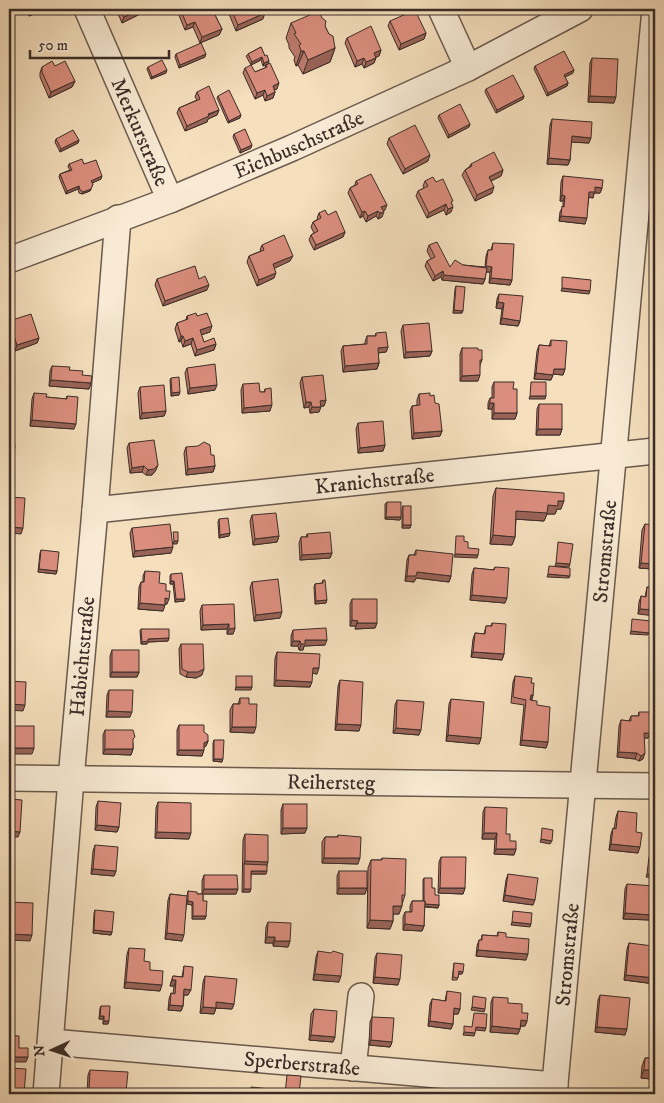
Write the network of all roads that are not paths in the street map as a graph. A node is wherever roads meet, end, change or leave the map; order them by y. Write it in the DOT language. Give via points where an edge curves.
graph roads {
  1 [pos="86,9"];
  2 [pos="441,9"];
  3 [pos="580,9"];
  4 [pos="655,9"];
  5 [pos="468,68"];
  6 [pos="170,200"];
  7 [pos="118,218"];
  8 [pos="9,260"];
  9 [pos="655,451"];
  10 [pos="612,456"];
  11 [pos="95,510"];
  12 [pos="9,778"];
  13 [pos="71,779"];
  14 [pos="584,785"];
  15 [pos="655,786"];
  16 [pos="361,996"];
  17 [pos="51,1042"];
  18 [pos="353,1068"];
  19 [pos="554,1090"];
  20 [pos="46,1094"];
  1 -- 6 [label="street, Merkurstraße"];
  2 -- 5 [label="street"];
  3 -- 5 [label="street, Eichbuschstraße"];
  4 -- 10 [label="street, Stromstraße"];
  5 -- 6 [label="street, Eichbuschstraße"];
  6 -- 7 [label="street, Eichbuschstraße"];
  7 -- 8 [label="street, Eichbuschstraße"];
  7 -- 11 [label="street, Habichtstraße"];
  9 -- 10 [label="street, Kranichstraße"];
  10 -- 11 [label="street, Kranichstraße"];
  10 -- 14 [label="street, Stromstraße"];
  11 -- 13 [label="street, Habichtstraße"];
  12 -- 13 [label="street, Reihersteg"];
  13 -- 14 [label="street, Reihersteg"];
  13 -- 17 [label="street, Habichtstraße"];
  14 -- 15 [label="street, Reihersteg"];
  14 -- 19 [label="street, Stromstraße"];
  16 -- 18 [label="street"];
  17 -- 18 [label="street, Sperberstraße"];
  17 -- 20 [label="street, Habichtstraße"];
  18 -- 19 [label="street, Sperberstraße"];
}
